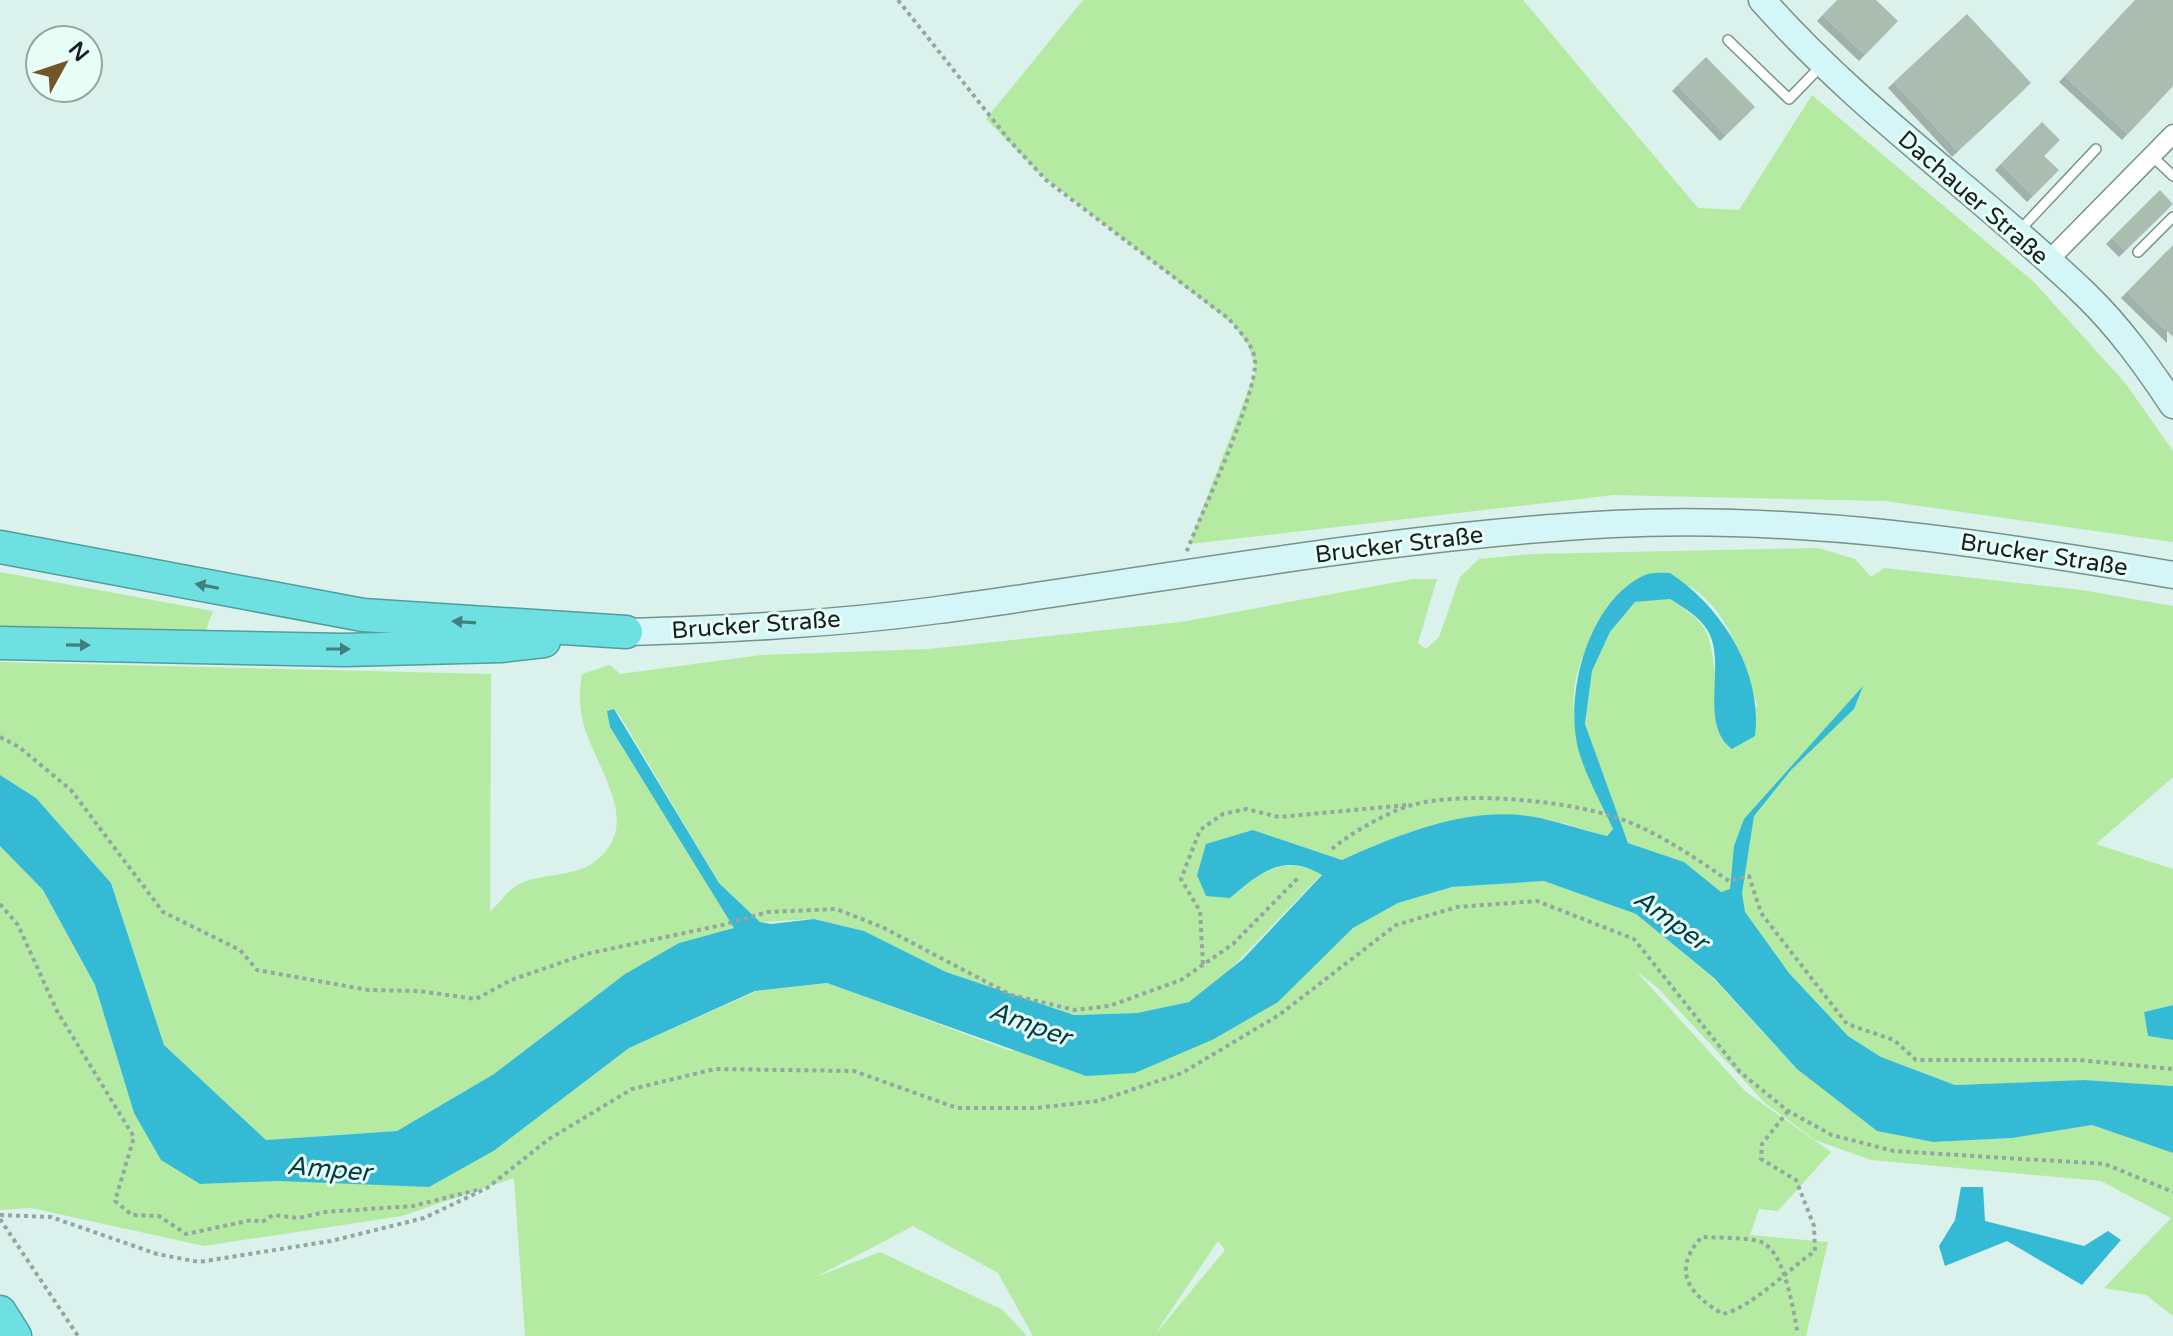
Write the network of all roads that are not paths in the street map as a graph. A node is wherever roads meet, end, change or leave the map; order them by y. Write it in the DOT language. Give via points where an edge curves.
graph roads {
  1 [pos="1771,6"];
  2 [pos="1728,40"];
  3 [pos="1822,65"];
  4 [pos="2173,134"];
  5 [pos="2096,149"];
  6 [pos="2152,156"];
  7 [pos="2173,176"];
  8 [pos="2173,217"];
  9 [pos="2016,235"];
  10 [pos="2138,252"];
  11 [pos="2047,262"];
  12 [pos="2173,405"];
  13 [pos="0,547"];
  14 [pos="2173,575"];
  15 [pos="626,632"];
  16 [pos="0,643"];
  17 [pos="0,1312"];
  18 [pos="15,1336"];
  1 -- 3 [label="main road, Dachauer Straße"];
  2 -- 3 [label="lane" via="1789,99"];
  3 -- 9 [label="main road, Dachauer Straße"];
  4 -- 6 [label="street"];
  5 -- 9 [label="lane"];
  6 -- 7 [label="lane"];
  6 -- 11 [label="street"];
  8 -- 10 [label="lane"];
  9 -- 11 [label="main road, Dachauer Straße"];
  11 -- 12 [label="main road, Dachauer Straße" via="2087,296 2136,351"];
  15 -- 13 [label="highway, one-way" via="363,615"];
  14 -- 15 [label="main road, Brucker Straße" via="1949,540 1727,522 1529,530 920,612 754,628"];
  16 -- 15 [label="highway, one-way" via="344,650 501,646"];
  17 -- 18 [label="highway"];
}
